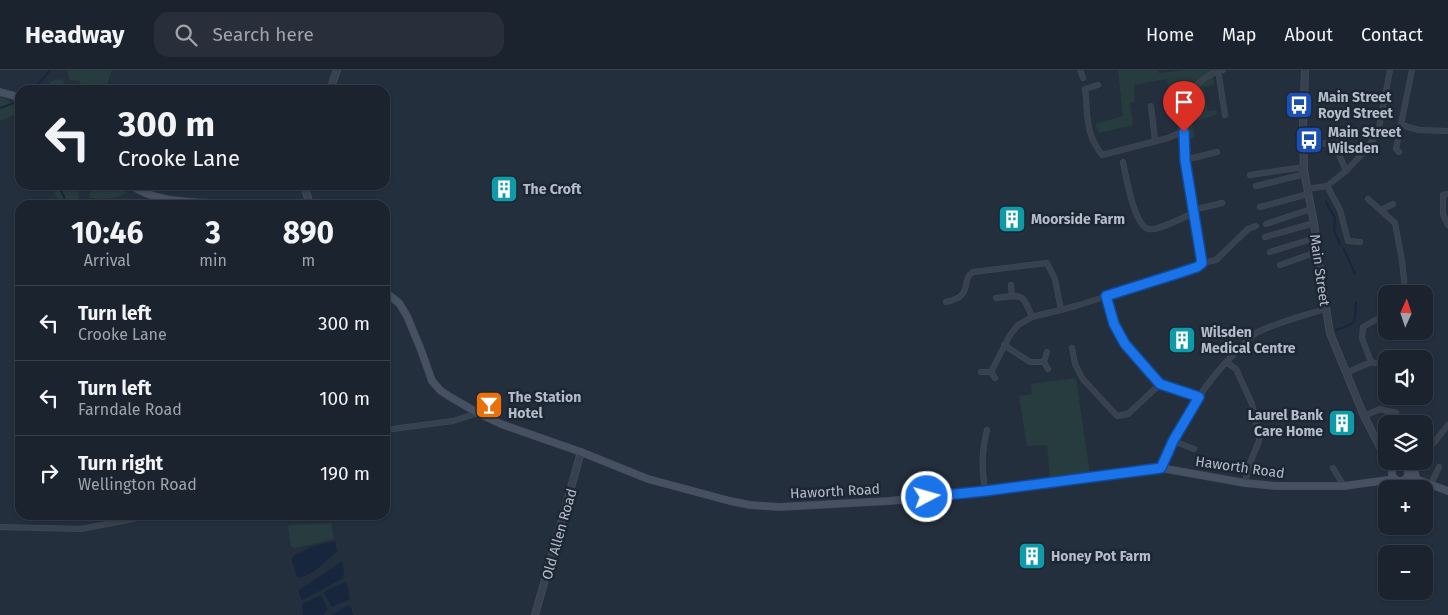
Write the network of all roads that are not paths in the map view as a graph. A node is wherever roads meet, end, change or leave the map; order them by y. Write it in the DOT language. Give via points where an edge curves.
graph roads {
  1 [pos="337,70"];
  2 [pos="1080,70"];
  3 [pos="1219,70"];
  4 [pos="1305,70"];
  5 [pos="1390,70"];
  6 [pos="1412,70"];
  7 [pos="1083,78"];
  8 [pos="332,85"];
  9 [pos="1098,85"];
  10 [pos="0,92"];
  11 [pos="15,98"];
  12 [pos="1151,106"];
  13 [pos="1225,114"];
  14 [pos="1401,125"];
  15 [pos="1448,131"];
  16 [pos="1184,132"];
  17 [pos="1342,139"];
  18 [pos="1155,140"];
  19 [pos="1321,143"];
  20 [pos="1335,145"];
  21 [pos="1217,152"];
  22 [pos="1399,152"];
  23 [pos="1185,160"];
  24 [pos="1123,162"];
  25 [pos="1304,171"];
  26 [pos="1346,171"];
  27 [pos="1272,172"];
  28 [pos="1250,175"];
  29 [pos="1275,181"];
  30 [pos="1256,186"];
  31 [pos="1327,186"];
  32 [pos="139,190"];
  33 [pos="1308,192"];
  34 [pos="1448,194"];
  35 [pos="1368,199"];
  36 [pos="182,200"];
  37 [pos="1222,203"];
  38 [pos="1393,204"];
  39 [pos="1260,207"];
  40 [pos="1311,209"];
  41 [pos="1381,210"];
  42 [pos="1193,212"];
  43 [pos="1314,223"];
  44 [pos="1266,224"];
  45 [pos="1448,225"];
  46 [pos="1256,226"];
  47 [pos="1265,237"];
  48 [pos="1316,238"];
  49 [pos="1360,242"];
  50 [pos="1270,252"];
  51 [pos="1317,252"];
  52 [pos="1202,263"];
  53 [pos="1280,265"];
  54 [pos="1011,285"];
  55 [pos="1404,285"];
  56 [pos="390,296"];
  57 [pos="1012,296"];
  58 [pos="1106,296"];
  59 [pos="996,298"];
  60 [pos="946,302"];
  61 [pos="1325,309"];
  62 [pos="1061,310"];
  63 [pos="1032,317"];
  64 [pos="1378,319"];
  65 [pos="1004,345"];
  66 [pos="1072,348"];
  67 [pos="1048,352"];
  68 [pos="1044,362"];
  69 [pos="1226,362"];
  70 [pos="1371,362"];
  71 [pos="1378,364"];
  72 [pos="1048,370"];
  73 [pos="981,372"];
  74 [pos="990,372"];
  75 [pos="1346,373"];
  76 [pos="995,378"];
  77 [pos="1160,384"];
  78 [pos="1199,397"];
  79 [pos="478,413"];
  80 [pos="1396,413"];
  81 [pos="1364,416"];
  82 [pos="1448,425"];
  83 [pos="390,429"];
  84 [pos="987,430"];
  85 [pos="1173,441"];
  86 [pos="1378,443"];
  87 [pos="1433,444"];
  88 [pos="1194,449"];
  89 [pos="581,452"];
  90 [pos="1439,467"];
  91 [pos="1161,468"];
  92 [pos="1333,468"];
  93 [pos="1394,470"];
  94 [pos="1406,470"];
  95 [pos="1410,470"];
  96 [pos="1408,473"];
  97 [pos="1395,479"];
  98 [pos="1416,480"];
  99 [pos="1433,480"];
  100 [pos="1245,483"];
  101 [pos="1344,486"];
  102 [pos="1433,487"];
  103 [pos="985,491"];
  104 [pos="1448,492"];
  105 [pos="128,520"];
  106 [pos="0,527"];
  107 [pos="535,615"];
  1 -- 8 [label="street"];
  2 -- 7 [label="street"];
  3 -- 13 [label="street"];
  3 -- 16 [label="street" via="1200,81 1190,94"];
  4 -- 25 [label="street, Main Street"];
  5 -- 26 [label="street" via="1378,133"];
  6 -- 14 [label="street"];
  9 -- 18 [label="street" via="1085,89 1088,123 1096,148 1102,155"];
  10 -- 11 [label="main road"];
  12 -- 18 [label="street"];
  14 -- 15 [label="street" via="1419,130"];
  14 -- 22 [label="street" via="1396,149"];
  16 -- 18 [label="street"];
  16 -- 23 [label="street"];
  17 -- 20 [label="street"];
  19 -- 20 [label="street"];
  20 -- 26 [label="street"];
  21 -- 23 [label="street"];
  23 -- 42 [label="street"];
  24 -- 42 [label="street" via="1135,213 1143,226 1150,230"];
  25 -- 27 [label="street"];
  25 -- 29 [label="street"];
  25 -- 33 [label="street, Main Street"];
  26 -- 31 [label="street"];
  27 -- 28 [label="street"];
  27 -- 29 [label="street"];
  29 -- 30 [label="street"];
  31 -- 33 [label="street"];
  31 -- 49 [label="street" via="1340,210 1348,241"];
  32 -- 36 [label="main road"];
  33 -- 39 [label="street"];
  33 -- 40 [label="street, Main Street"];
  34 -- 45 [label="street" via="1443,195 1443,214"];
  35 -- 41 [label="street"];
  37 -- 42 [label="street"];
  38 -- 41 [label="street"];
  40 -- 43 [label="street, Main Street"];
  40 -- 44 [label="street"];
  41 -- 55 [label="street" via="1395,223"];
  42 -- 52 [label="street"];
  43 -- 47 [label="street"];
  43 -- 48 [label="street, Main Street"];
  46 -- 52 [label="street" via="1248,229 1216,260"];
  48 -- 50 [label="street"];
  48 -- 51 [label="street, Main Street"];
  51 -- 53 [label="street"];
  51 -- 61 [label="street, Main Street"];
  52 -- 58 [label="street"];
  54 -- 57 [label="street"];
  56 -- 79 [label="main road, Haworth Road" via="407,316 432,381"];
  57 -- 59 [label="street"];
  57 -- 63 [label="street" via="1024,298"];
  58 -- 62 [label="street"];
  58 -- 77 [label="street" via="1114,324 1125,344"];
  60 -- 62 [label="street" via="963,294 973,272 1047,263 1055,279"];
  61 -- 69 [label="street" via="1254,334"];
  61 -- 75 [label="street, Main Street" via="1330,333"];
  62 -- 63 [label="street"];
  63 -- 65 [label="street" via="1018,325"];
  64 -- 70 [label="street" via="1364,327 1362,338"];
  65 -- 68 [label="street" via="1030,362"];
  65 -- 74 [label="street"];
  66 -- 77 [label="street" via="1082,378 1117,416 1128,414"];
  67 -- 68 [label="street"];
  68 -- 72 [label="street"];
  69 -- 78 [label="street"];
  69 -- 100 [label="street" via="1236,369 1252,404 1259,441"];
  70 -- 71 [label="street"];
  70 -- 75 [label="street"];
  73 -- 74 [label="street"];
  74 -- 76 [label="street"];
  75 -- 81 [label="street, Main Street"];
  77 -- 78 [label="street"];
  78 -- 85 [label="street"];
  79 -- 83 [label="street" via="453,421"];
  79 -- 89 [label="main road, Haworth Road"];
  80 -- 81 [label="street" via="1380,409"];
  81 -- 86 [label="street, Main Street"];
  82 -- 87 [label="street"];
  84 -- 103 [label="street" via="982,459"];
  85 -- 88 [label="street"];
  85 -- 91 [label="street"];
  89 -- 103 [label="main road, Haworth Road" via="648,479 750,505 846,504"];
  89 -- 107 [label="street, Old Allen Road"];
  90 -- 99 [label="street"];
  91 -- 100 [label="main road, Haworth Road"];
  91 -- 103 [label="main road, Haworth Road"];
  92 -- 101 [label="street"];
  93 -- 97 [label="main road"];
  94 -- 96 [label="main road"];
  95 -- 96 [label="street"];
  96 -- 97 [label="main road, Haworth Road" via="1402,481"];
  96 -- 98 [label="main road"];
  97 -- 101 [label="main road, Haworth Road"];
  100 -- 101 [label="main road, Haworth Road"];
  102 -- 104 [label="main road"];
  105 -- 106 [label="street" via="81,529"];
}
